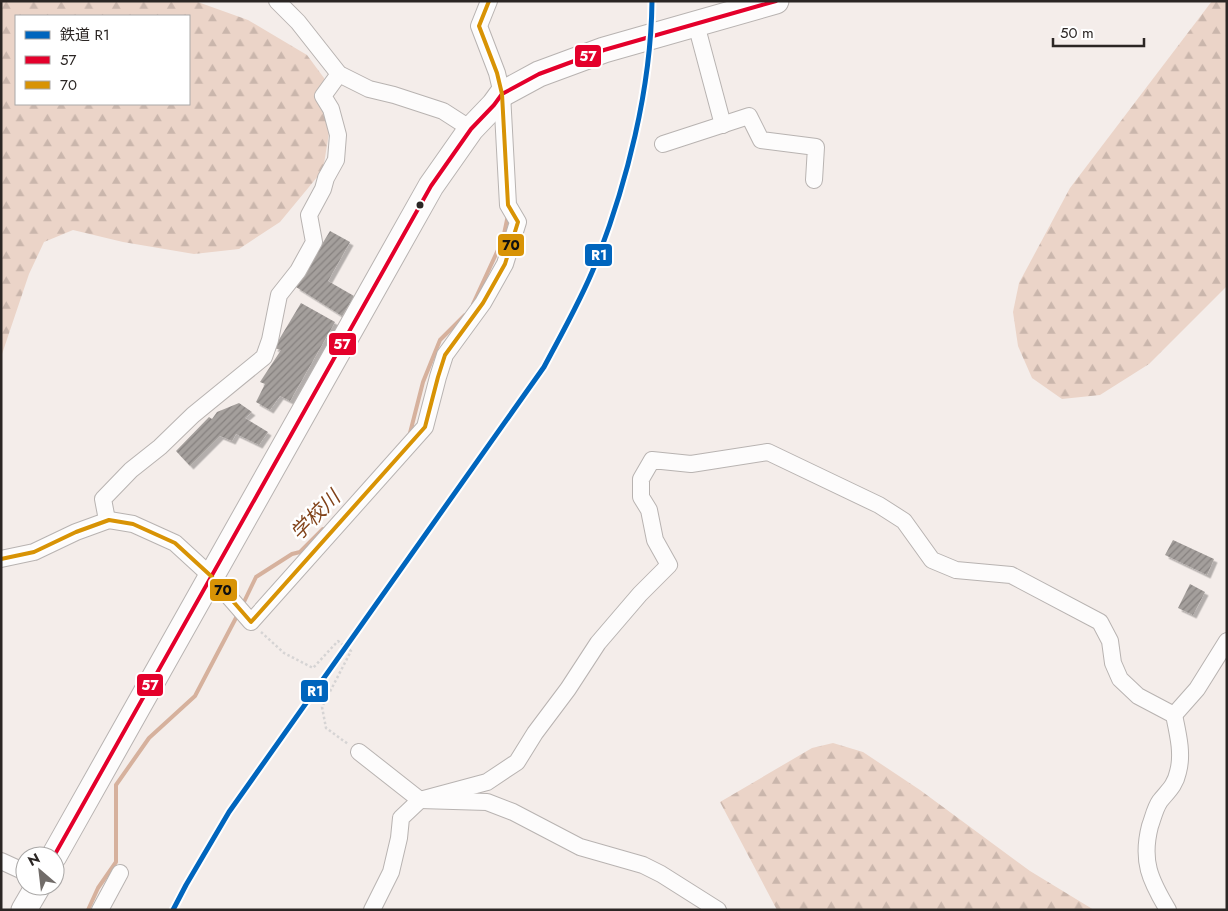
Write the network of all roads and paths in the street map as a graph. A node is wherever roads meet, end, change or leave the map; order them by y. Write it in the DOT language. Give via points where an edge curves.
graph roads {
  1 [pos="277,1"];
  2 [pos="489,1"];
  3 [pos="776,1"];
  4 [pos="696,24"];
  5 [pos="339,74"];
  6 [pos="502,94"];
  7 [pos="723,125"];
  8 [pos="471,129"];
  9 [pos="663,144"];
  10 [pos="814,180"];
  11 [pos="107,520"];
  12 [pos="1,559"];
  13 [pos="211,576"];
  14 [pos="251,622"];
  15 [pos="1227,642"];
  16 [pos="1174,715"];
  17 [pos="359,752"];
  18 [pos="420,800"];
  19 [pos="60,846"];
  20 [pos="1,861"];
  21 [pos="15,867"];
  22 [pos="120,873"];
  23 [pos="32,896"];
  24 [pos="1160,906"];
  25 [pos="24,910"];
  26 [pos="100,910"];
  27 [pos="372,910"];
  28 [pos="718,910"];
  1 -- 5 [label="street"];
  2 -- 6 [label="street" via="479,26"];
  3 -- 4 [label="highway"];
  4 -- 6 [label="highway" via="604,50 539,74"];
  4 -- 7 [label="street"];
  5 -- 8 [label="street" via="369,89 443,112"];
  5 -- 11 [label="street" via="323,96 331,108 338,135 336,160 309,215 314,242 298,271 279,295 264,357 130,470 103,499"];
  6 -- 8 [label="highway"];
  6 -- 14 [label="street" via="508,205 518,222 505,264 483,303 445,355 425,427"];
  7 -- 9 [label="street"];
  7 -- 10 [label="street" via="749,116 761,140 816,147"];
  8 -- 13 [label="highway" via="431,186"];
  11 -- 12 [label="street" via="34,552"];
  11 -- 13 [label="street" via="133,524 175,543"];
  13 -- 14 [label="street"];
  13 -- 19 [label="highway"];
  14 -- 17 [label="path" via="284,654 313,668 338,641 351,651 322,707 326,728"];
  15 -- 16 [label="street" via="1197,689"];
  16 -- 18 [label="street" via="1138,696 1120,679 1113,664 1110,641 1100,622 1011,576 956,570 932,560 904,521 880,505 768,452 691,464 652,460 641,479 641,497 649,510 655,540 669,565 598,643 517,762 487,782"];
  16 -- 24 [label="street" via="1180,754 1178,772 1174,785 1159,802 1145,850"];
  17 -- 18 [label="street"];
  18 -- 27 [label="street" via="401,818 391,872"];
  18 -- 28 [label="street" via="487,802 580,847 643,865"];
  20 -- 21 [label="street"];
  22 -- 26 [label="street"];
  23 -- 25 [label="highway"];
}
